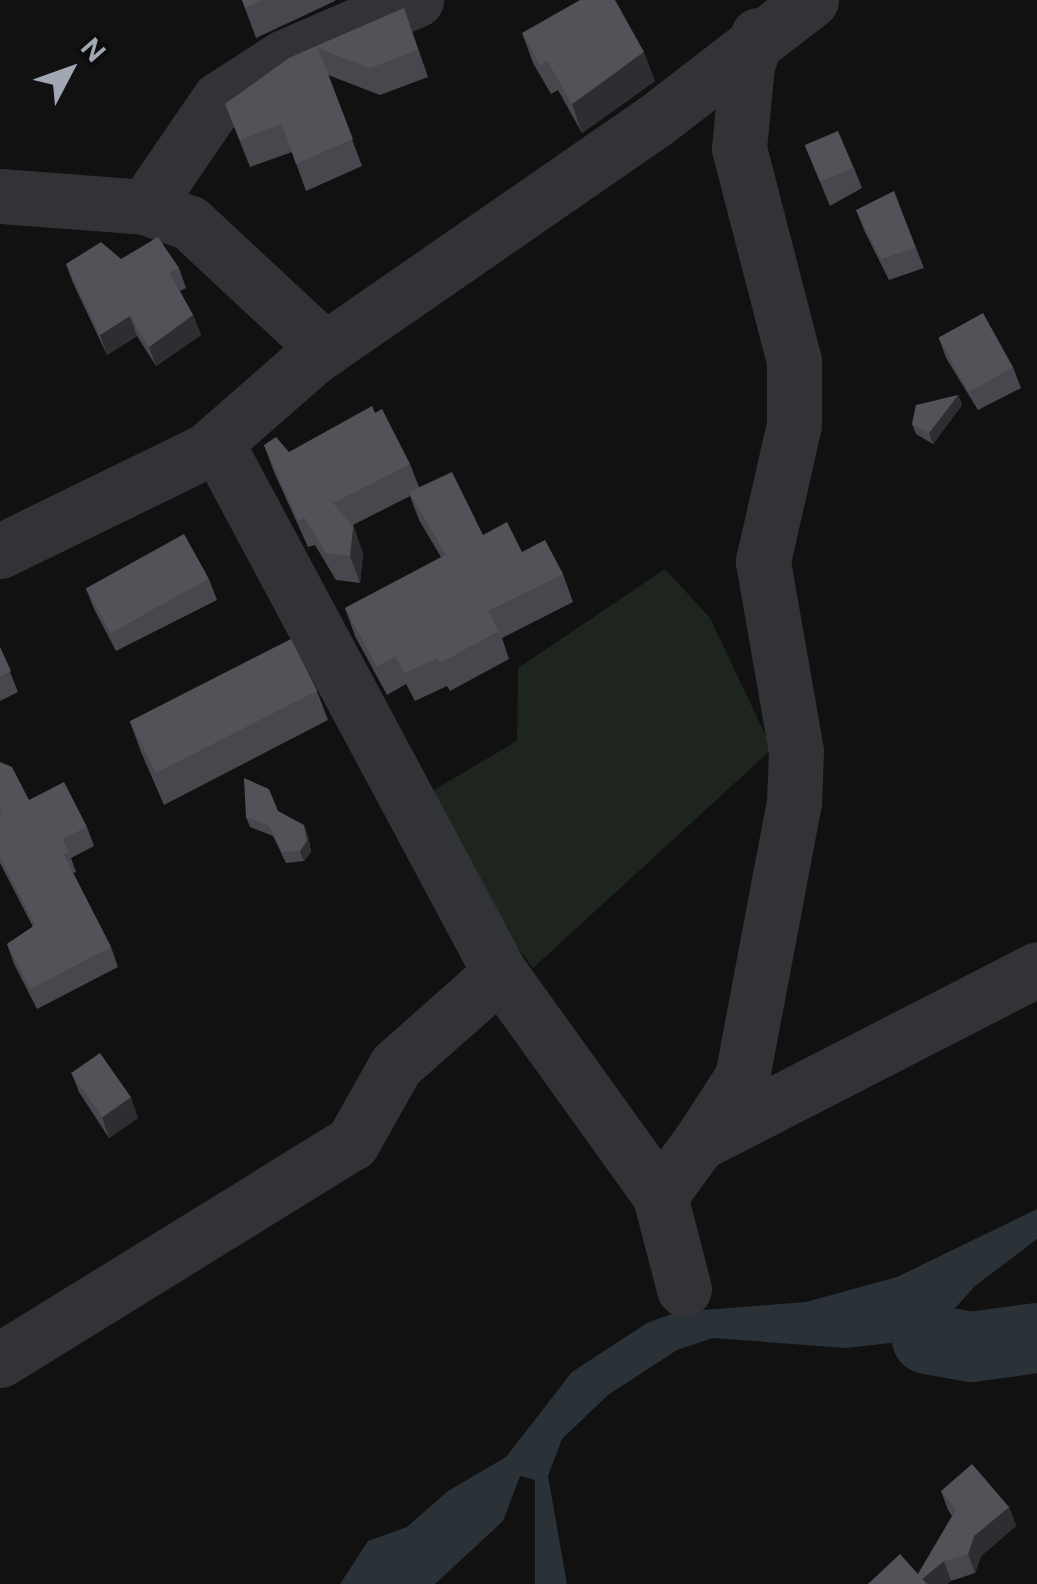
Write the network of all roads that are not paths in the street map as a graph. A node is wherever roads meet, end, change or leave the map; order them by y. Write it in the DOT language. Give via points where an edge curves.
graph roads {
  1 [pos="416,0"];
  2 [pos="811,0"];
  3 [pos="758,35"];
  4 [pos="0,196"];
  5 [pos="145,207"];
  6 [pos="325,349"];
  7 [pos="216,442"];
  8 [pos="0,551"];
  9 [pos="1037,969"];
  10 [pos="500,973"];
  11 [pos="698,1143"];
  12 [pos="660,1196"];
  13 [pos="684,1289"];
  14 [pos="0,1360"];
  1 -- 5 [label="street" via="284,58 220,99"];
  2 -- 3 [label="street"];
  3 -- 6 [label="street" via="656,120"];
  3 -- 11 [label="street" via="747,65 739,148 794,361 794,425 763,561 796,751 794,802 742,1077"];
  4 -- 5 [label="street"];
  5 -- 6 [label="street" via="190,223"];
  6 -- 7 [label="street"];
  7 -- 8 [label="street"];
  7 -- 10 [label="street"];
  9 -- 11 [label="street"];
  10 -- 12 [label="street"];
  10 -- 14 [label="street" via="396,1065 352,1143"];
  11 -- 12 [label="street"];
  12 -- 13 [label="street"];
}
